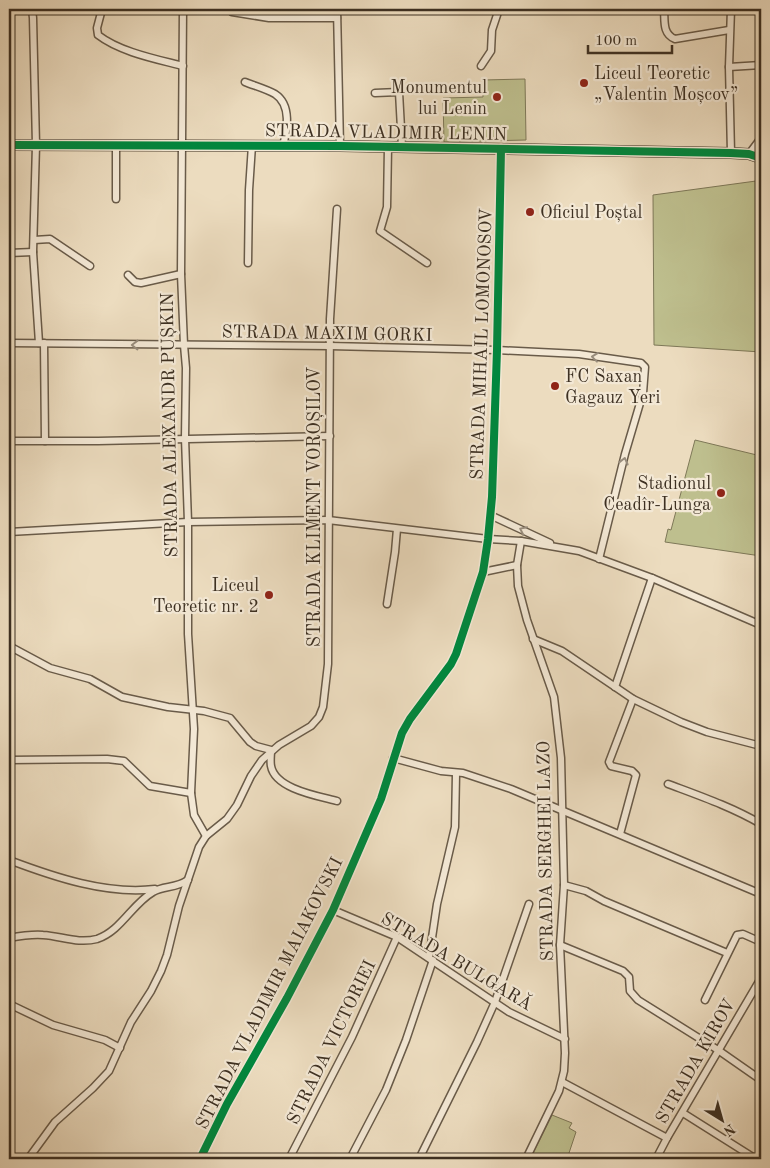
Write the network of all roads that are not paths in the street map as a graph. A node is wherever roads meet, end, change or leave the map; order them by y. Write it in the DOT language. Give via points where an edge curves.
graph roads {
  1 [pos="32,9"];
  2 [pos="102,9"];
  3 [pos="183,9"];
  4 [pos="337,9"];
  5 [pos="499,9"];
  6 [pos="664,9"];
  7 [pos="731,9"];
  8 [pos="232,12"];
  9 [pos="247,12"];
  10 [pos="337,18"];
  11 [pos="729,30"];
  12 [pos="761,65"];
  13 [pos="183,66"];
  14 [pos="481,66"];
  15 [pos="729,67"];
  16 [pos="245,82"];
  17 [pos="374,93"];
  18 [pos="761,138"];
  19 [pos="9,144"];
  20 [pos="36,145"];
  21 [pos="116,145"];
  22 [pos="182,145"];
  23 [pos="252,145"];
  24 [pos="283,146"];
  25 [pos="340,146"];
  26 [pos="388,147"];
  27 [pos="402,147"];
  28 [pos="501,149"];
  29 [pos="731,153"];
  30 [pos="749,154"];
  31 [pos="761,158"];
  32 [pos="116,199"];
  33 [pos="337,209"];
  34 [pos="34,240"];
  35 [pos="9,252"];
  36 [pos="33,252"];
  37 [pos="248,263"];
  38 [pos="428,263"];
  39 [pos="90,266"];
  40 [pos="181,274"];
  41 [pos="128,275"];
  42 [pos="9,343"];
  43 [pos="42,343"];
  44 [pos="184,345"];
  45 [pos="330,346"];
  46 [pos="497,350"];
  47 [pos="330,436"];
  48 [pos="185,438"];
  49 [pos="9,441"];
  50 [pos="45,441"];
  51 [pos="490,515"];
  52 [pos="328,520"];
  53 [pos="188,522"];
  54 [pos="397,529"];
  55 [pos="9,532"];
  56 [pos="488,539"];
  57 [pos="521,541"];
  58 [pos="555,546"];
  59 [pos="599,559"];
  60 [pos="517,565"];
  61 [pos="483,572"];
  62 [pos="652,578"];
  63 [pos="387,604"];
  64 [pos="761,625"];
  65 [pos="533,639"];
  66 [pos="9,646"];
  67 [pos="615,687"];
  68 [pos="633,699"];
  69 [pos="192,709"];
  70 [pos="761,746"];
  71 [pos="271,750"];
  72 [pos="393,758"];
  73 [pos="9,760"];
  74 [pos="456,774"];
  75 [pos="668,784"];
  76 [pos="191,792"];
  77 [pos="337,801"];
  78 [pos="563,812"];
  79 [pos="761,824"];
  80 [pos="620,834"];
  81 [pos="206,836"];
  82 [pos="9,860"];
  83 [pos="188,880"];
  84 [pos="564,885"];
  85 [pos="161,888"];
  86 [pos="761,894"];
  87 [pos="529,904"];
  88 [pos="333,910"];
  89 [pos="397,937"];
  90 [pos="9,938"];
  91 [pos="761,942"];
  92 [pos="560,945"];
  93 [pos="727,953"];
  94 [pos="431,959"];
  95 [pos="761,978"];
  96 [pos="705,1000"];
  97 [pos="495,1002"];
  98 [pos="9,1004"];
  99 [pos="565,1039"];
  100 [pos="120,1048"];
  101 [pos="718,1050"];
  102 [pos="761,1080"];
  103 [pos="562,1082"];
  104 [pos="683,1114"];
  105 [pos="667,1138"];
  106 [pos="660,1158"];
  107 [pos="28,1159"];
  108 [pos="200,1159"];
  109 [pos="289,1159"];
  110 [pos="350,1159"];
  111 [pos="418,1159"];
  112 [pos="526,1159"];
  113 [pos="756,1159"];
  1 -- 20 [label="street"];
  2 -- 13 [label="street" via="98,35 143,55"];
  3 -- 13 [label="street, STRADA ALEXANDR PUȘKIN"];
  4 -- 10 [label="street"];
  5 -- 14 [label="street" via="490,51"];
  6 -- 11 [label="street" via="666,32 675,39"];
  7 -- 11 [label="street"];
  8 -- 9 [label="street"];
  9 -- 10 [label="street" via="269,18"];
  10 -- 25 [label="street"];
  11 -- 15 [label="street"];
  12 -- 15 [label="street"];
  13 -- 22 [label="street, STRADA ALEXANDR PUȘKIN"];
  15 -- 29 [label="street"];
  16 -- 24 [label="street" via="277,95 281,101 288,127"];
  17 -- 27 [label="street" via="399,92"];
  18 -- 30 [label="street"];
  19 -- 20 [label="main road, STRADA VLADIMIR LENIN"];
  20 -- 21 [label="main road, STRADA VLADIMIR LENIN"];
  20 -- 34 [label="street"];
  21 -- 22 [label="main road, STRADA VLADIMIR LENIN"];
  21 -- 32 [label="street"];
  22 -- 23 [label="main road, STRADA VLADIMIR LENIN"];
  22 -- 40 [label="street, STRADA ALEXANDR PUȘKIN"];
  23 -- 24 [label="main road, STRADA VLADIMIR LENIN"];
  23 -- 37 [label="street"];
  24 -- 25 [label="main road, STRADA VLADIMIR LENIN"];
  25 -- 26 [label="main road, STRADA VLADIMIR LENIN"];
  26 -- 27 [label="main road, STRADA VLADIMIR LENIN"];
  26 -- 38 [label="street, STRADA VLADIMIR LENIN" via="387,207 380,231"];
  27 -- 28 [label="main road, STRADA VLADIMIR LENIN"];
  28 -- 29 [label="main road, STRADA VLADIMIR LENIN"];
  28 -- 46 [label="street, STRADA MIHAIL LOMONOSOV"];
  29 -- 30 [label="main road, STRADA VLADIMIR LENIN"];
  30 -- 31 [label="main road, STRADA VLADIMIR LENIN"];
  33 -- 45 [label="street, STRADA KLIMENT VOROȘILOV"];
  34 -- 36 [label="street"];
  34 -- 39 [label="street" via="50,239"];
  35 -- 36 [label="street"];
  36 -- 43 [label="street"];
  40 -- 41 [label="street" via="141,283 134,282"];
  40 -- 44 [label="street, STRADA ALEXANDR PUȘKIN"];
  42 -- 43 [label="street, STRADA MAXIM GORKI"];
  44 -- 43 [label="street, STRADA MAXIM GORKI, one-way"];
  43 -- 50 [label="street"];
  44 -- 45 [label="street, STRADA MAXIM GORKI"];
  44 -- 48 [label="street, STRADA ALEXANDR PUȘKIN"];
  45 -- 46 [label="street, STRADA MAXIM GORKI"];
  45 -- 47 [label="street, STRADA KLIMENT VOROȘILOV"];
  46 -- 51 [label="street, STRADA MIHAIL LOMONOSOV"];
  59 -- 46 [label="street, STRADA MAXIM GORKI, one-way" via="643,393 643,364 579,354"];
  47 -- 48 [label="street"];
  47 -- 52 [label="street, STRADA KLIMENT VOROȘILOV"];
  48 -- 50 [label="street"];
  48 -- 53 [label="street, STRADA ALEXANDR PUȘKIN"];
  49 -- 50 [label="street"];
  51 -- 56 [label="street, STRADA MIHAIL LOMONOSOV"];
  58 -- 51 [label="street, one-way"];
  52 -- 53 [label="street"];
  52 -- 54 [label="street"];
  52 -- 71 [label="street, STRADA KLIMENT VOROȘILOV" via="328,664 323,706 311,726"];
  53 -- 55 [label="street"];
  53 -- 69 [label="street, STRADA ALEXANDR PUȘKIN"];
  54 -- 56 [label="street"];
  54 -- 63 [label="street"];
  56 -- 57 [label="street"];
  56 -- 61 [label="street, STRADA VLADIMIR MAIAKOVSKI"];
  57 -- 58 [label="street"];
  57 -- 60 [label="street, STRADA SERGHEI LAZO"];
  58 -- 59 [label="street"];
  59 -- 62 [label="street"];
  60 -- 61 [label="street"];
  60 -- 65 [label="street, STRADA SERGHEI LAZO" via="518,586"];
  61 -- 72 [label="street, STRADA VLADIMIR MAIAKOVSKI" via="456,654 410,719"];
  62 -- 64 [label="street"];
  62 -- 67 [label="street"];
  65 -- 67 [label="street" via="562,651"];
  65 -- 78 [label="street, STRADA SERGHEI LAZO" via="554,697"];
  66 -- 69 [label="street" via="50,668 90,679 122,696 160,706"];
  67 -- 68 [label="street"];
  68 -- 70 [label="street" via="707,732"];
  68 -- 80 [label="street" via="609,762 611,766 636,775"];
  69 -- 71 [label="street" via="230,718 250,742"];
  69 -- 76 [label="street, STRADA ALEXANDR PUȘKIN"];
  71 -- 77 [label="street" via="270,765 280,781 294,789"];
  71 -- 81 [label="street, STRADA KLIMENT VOROȘILOV" via="251,776 227,819"];
  72 -- 74 [label="street"];
  72 -- 88 [label="street, STRADA VLADIMIR MAIAKOVSKI" via="381,799"];
  73 -- 76 [label="street" via="124,761 150,786"];
  74 -- 78 [label="street" via="511,789"];
  74 -- 94 [label="street" via="456,827 437,904"];
  75 -- 79 [label="street" via="717,802"];
  76 -- 81 [label="street, STRADA ALEXANDR PUȘKIN" via="194,815"];
  78 -- 80 [label="street"];
  78 -- 84 [label="street, STRADA SERGHEI LAZO"];
  80 -- 86 [label="street"];
  81 -- 83 [label="street, STRADA KLIMENT VOROȘILOV"];
  82 -- 85 [label="street" via="51,876 92,886 138,891"];
  83 -- 85 [label="street" via="174,887"];
  83 -- 100 [label="street, STRADA KLIMENT VOROȘILOV" via="161,971 131,1022"];
  84 -- 92 [label="street, STRADA SERGHEI LAZO"];
  84 -- 93 [label="street" via="586,891"];
  85 -- 90 [label="street" via="97,938 80,941 44,935"];
  87 -- 97 [label="street"];
  88 -- 89 [label="street, STRADA BULGARĂ"];
  88 -- 108 [label="street, STRADA VLADIMIR MAIAKOVSKI"];
  89 -- 94 [label="street, STRADA BULGARĂ"];
  89 -- 109 [label="street, STRADA VICTORIEI" via="352,1037"];
  91 -- 93 [label="street" via="739,934"];
  92 -- 99 [label="street, STRADA SERGHEI LAZO"];
  92 -- 101 [label="street" via="623,971 629,977 630,990 638,1000"];
  93 -- 96 [label="street"];
  94 -- 97 [label="street, STRADA BULGARĂ"];
  94 -- 110 [label="street" via="406,1040 386,1090"];
  95 -- 101 [label="street, STRADA KIROV"];
  97 -- 99 [label="street, STRADA BULGARĂ"];
  97 -- 111 [label="street"];
  98 -- 100 [label="street" via="53,1025 105,1040"];
  99 -- 103 [label="street, STRADA SERGHEI LAZO"];
  100 -- 107 [label="street, STRADA KLIMENT VOROȘILOV" via="109,1071 55,1122"];
  101 -- 102 [label="street"];
  101 -- 104 [label="street, STRADA KIROV"];
  103 -- 105 [label="street"];
  103 -- 112 [label="street, STRADA SERGHEI LAZO"];
  104 -- 105 [label="street, STRADA KIROV"];
  104 -- 113 [label="street"];
  105 -- 106 [label="street, STRADA KIROV"];
}
